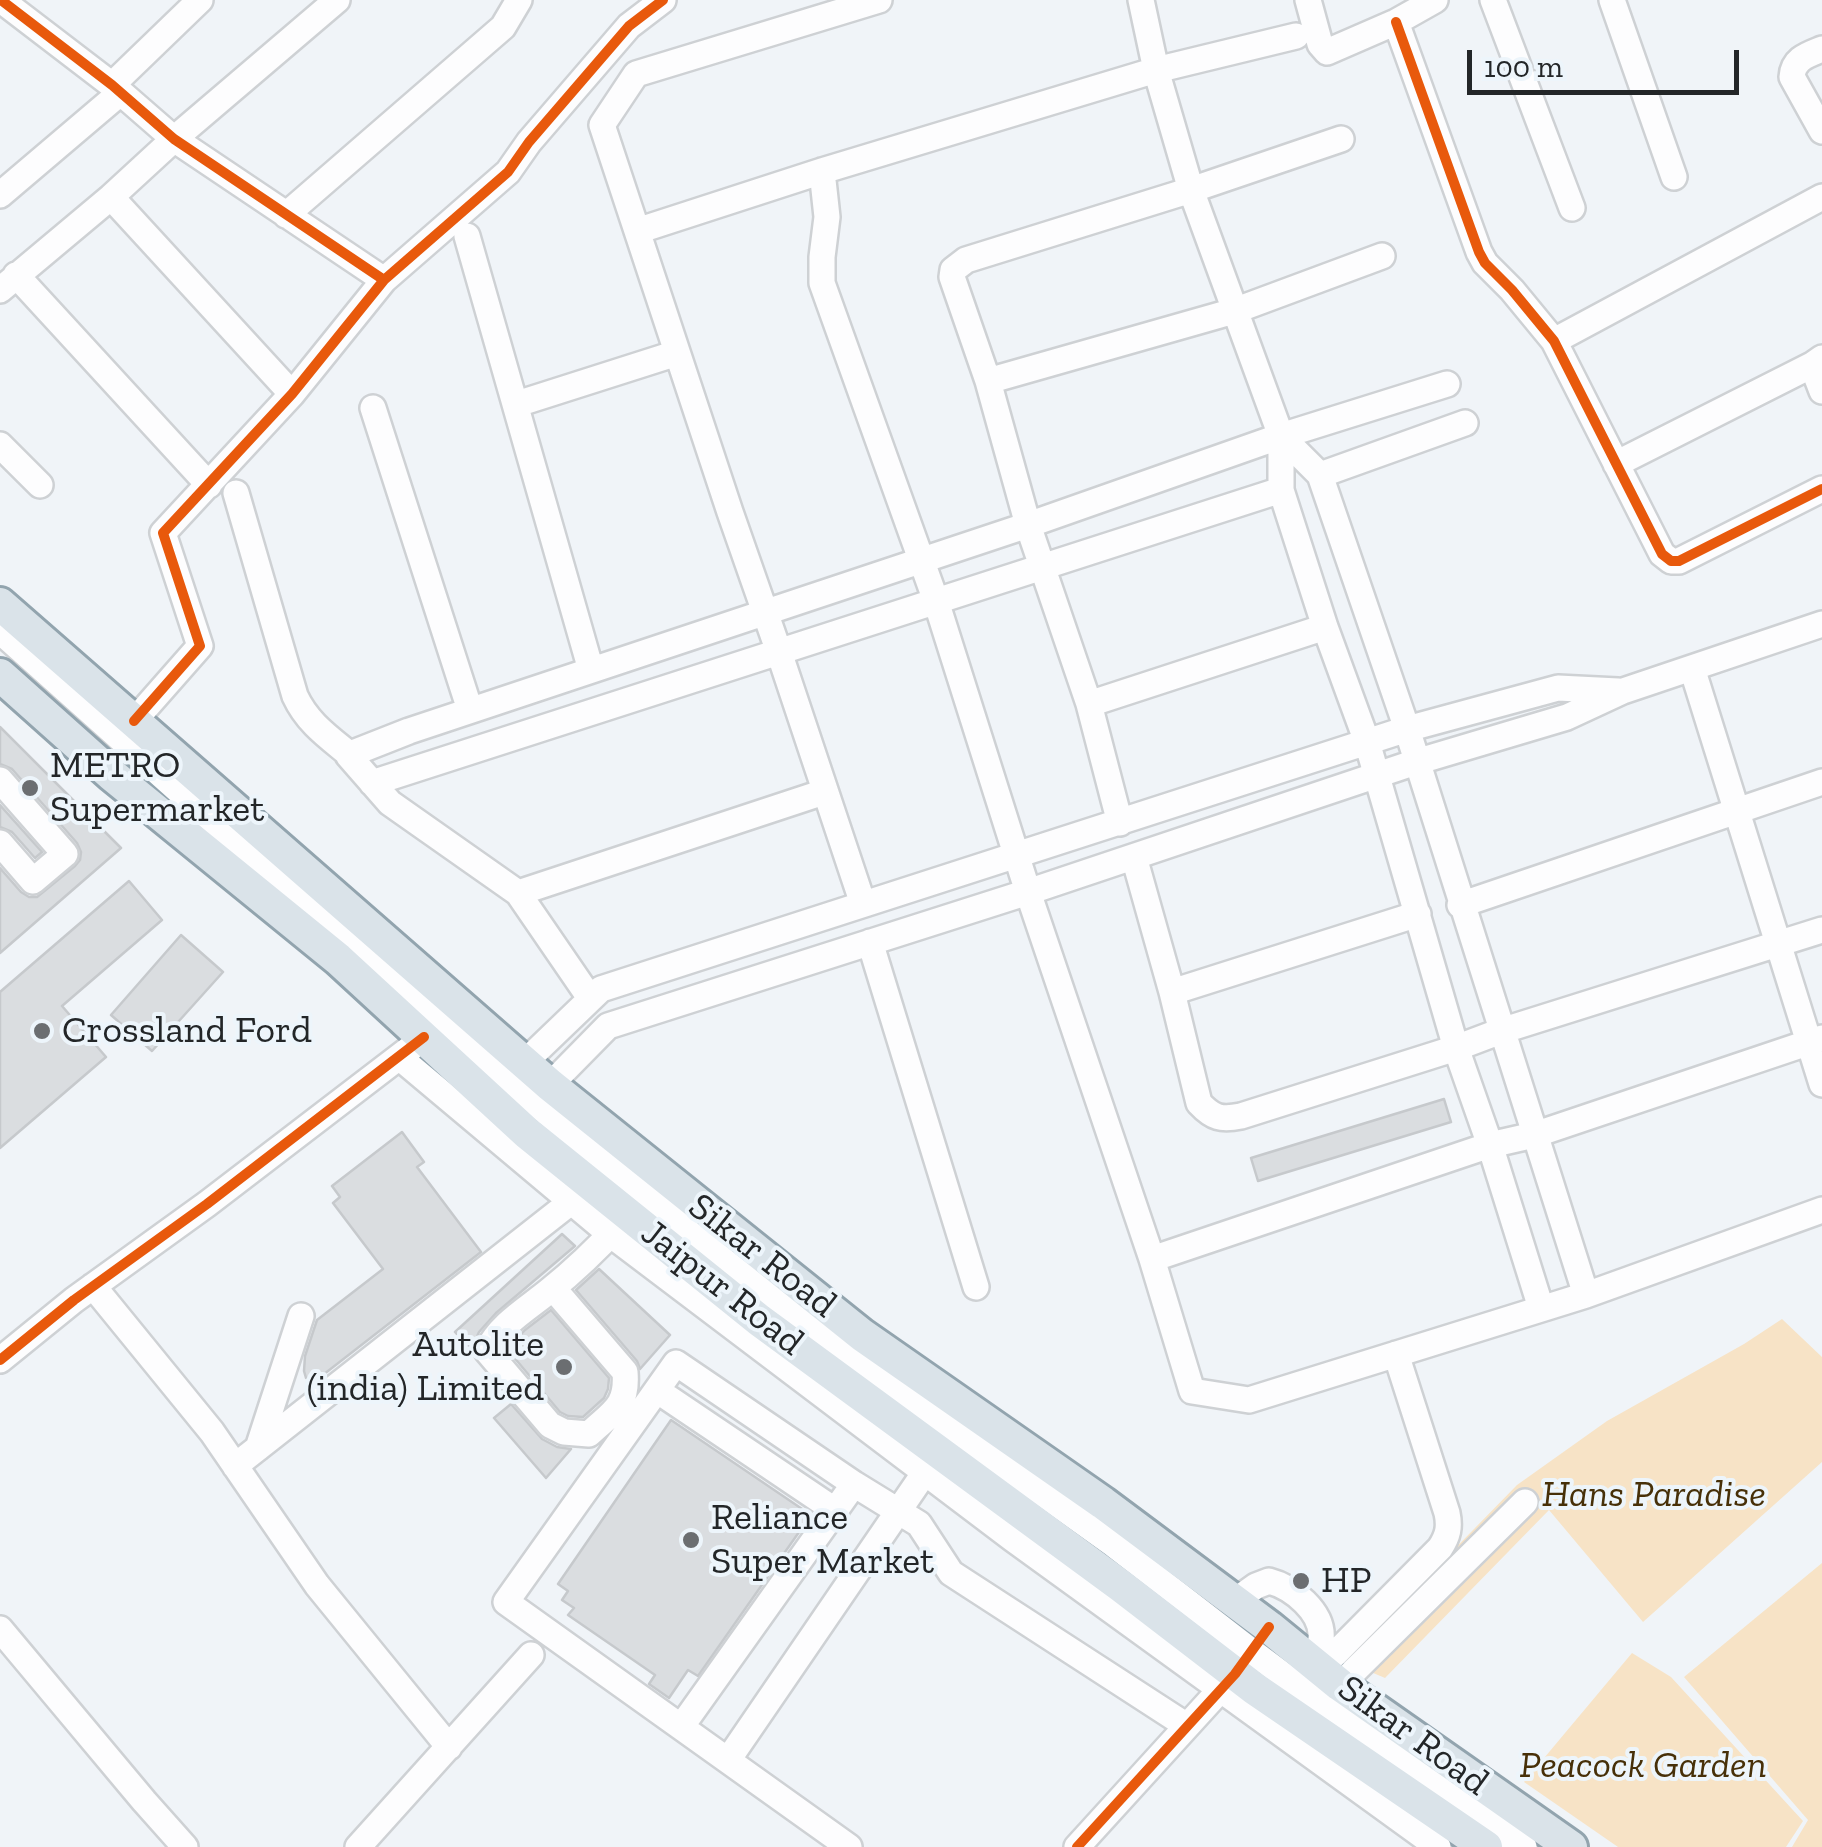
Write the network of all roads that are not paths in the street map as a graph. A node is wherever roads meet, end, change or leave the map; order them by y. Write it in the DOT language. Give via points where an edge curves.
graph roads {
  1 [pos="200,0"];
  2 [pos="338,0"];
  3 [pos="518,0"];
  4 [pos="663,0"];
  5 [pos="879,0"];
  6 [pos="1141,0"];
  7 [pos="1308,0"];
  8 [pos="1435,0"];
  9 [pos="1492,0"];
  10 [pos="1612,0"];
  11 [pos="7,15"];
  12 [pos="1396,22"];
  13 [pos="1296,36"];
  14 [pos="1822,48"];
  15 [pos="1156,70"];
  16 [pos="116,89"];
  17 [pos="1822,132"];
  18 [pos="174,139"];
  19 [pos="1341,139"];
  20 [pos="822,170"];
  21 [pos="1674,177"];
  22 [pos="1191,190"];
  23 [pos="0,195"];
  24 [pos="111,197"];
  25 [pos="1822,197"];
  26 [pos="1572,208"];
  27 [pos="286,215"];
  28 [pos="637,231"];
  29 [pos="467,236"];
  30 [pos="1382,256"];
  31 [pos="6,280"];
  32 [pos="384,280"];
  33 [pos="1234,311"];
  34 [pos="1554,341"];
  35 [pos="677,353"];
  36 [pos="1817,361"];
  37 [pos="988,381"];
  38 [pos="1447,384"];
  39 [pos="1822,391"];
  40 [pos="292,394"];
  41 [pos="516,404"];
  42 [pos="373,408"];
  43 [pos="1464,423"];
  44 [pos="1281,436"];
  45 [pos="0,445"];
  46 [pos="1616,464"];
  47 [pos="1320,475"];
  48 [pos="40,485"];
  49 [pos="209,485"];
  50 [pos="1822,489"];
  51 [pos="1282,490"];
  52 [pos="236,493"];
  53 [pos="1028,525"];
  54 [pos="922,560"];
  55 [pos="1042,567"];
  56 [pos="936,601"];
  57 [pos="0,604"];
  58 [pos="765,612"];
  59 [pos="1822,624"];
  60 [pos="1325,626"];
  61 [pos="0,631"];
  62 [pos="779,652"];
  63 [pos="1692,668"];
  64 [pos="591,670"];
  65 [pos="0,675"];
  66 [pos="1624,691"];
  67 [pos="1089,704"];
  68 [pos="470,710"];
  69 [pos="134,722"];
  70 [pos="1407,729"];
  71 [pos="1366,742"];
  72 [pos="349,754"];
  73 [pos="1416,762"];
  74 [pos="1376,775"];
  75 [pos="0,780"];
  76 [pos="1822,782"];
  77 [pos="372,783"];
  78 [pos="824,792"];
  79 [pos="1736,811"];
  80 [pos="1120,823"];
  81 [pos="0,843"];
  82 [pos="1017,855"];
  83 [pos="1134,857"];
  84 [pos="1028,892"];
  85 [pos="518,893"];
  86 [pos="863,904"];
  87 [pos="1460,905"];
  88 [pos="1418,914"];
  89 [pos="1822,930"];
  90 [pos="870,942"];
  91 [pos="1778,944"];
  92 [pos="1172,992"];
  93 [pos="590,998"];
  94 [pos="1501,1031"];
  95 [pos="1815,1040"];
  96 [pos="411,1047"];
  97 [pos="1456,1048"];
  98 [pos="525,1062"];
  99 [pos="1822,1084"];
  100 [pos="550,1085"];
  101 [pos="1534,1135"];
  102 [pos="1490,1144"];
  103 [pos="580,1194"];
  104 [pos="1822,1210"];
  105 [pos="619,1225"];
  106 [pos="1152,1260"];
  107 [pos="93,1286"];
  108 [pos="976,1287"];
  109 [pos="553,1288"];
  110 [pos="1586,1295"];
  111 [pos="1542,1308"];
  112 [pos="301,1316"];
  113 [pos="1396,1354"];
  114 [pos="0,1360"];
  115 [pos="658,1392"];
  116 [pos="258,1448"];
  117 [pos="932,1462"];
  118 [pos="235,1466"];
  119 [pos="854,1484"];
  120 [pos="1525,1502"];
  121 [pos="900,1510"];
  122 [pos="836,1511"];
  123 [pos="1234,1601"];
  124 [pos="0,1629"];
  125 [pos="531,1655"];
  126 [pos="1244,1660"];
  127 [pos="1324,1672"];
  128 [pos="1187,1726"];
  129 [pos="681,1728"];
  130 [pos="449,1747"];
  131 [pos="728,1760"];
  132 [pos="185,1847"];
  133 [pos="358,1847"];
  134 [pos="849,1847"];
  135 [pos="1077,1847"];
  136 [pos="1438,1847"];
  137 [pos="1486,1847"];
  138 [pos="1524,1847"];
  139 [pos="1570,1847"];
  1 -- 16 [label="street"];
  2 -- 18 [label="street"];
  3 -- 27 [label="street" via="503,27"];
  4 -- 32 [label="street" via="629,26 508,172"];
  5 -- 28 [label="street" via="636,74 602,126"];
  6 -- 15 [label="street"];
  7 -- 12 [label="street" via="1327,52"];
  8 -- 12 [label="street"];
  9 -- 26 [label="street"];
  10 -- 21 [label="street"];
  11 -- 16 [label="street"];
  12 -- 34 [label="street" via="1479,252"];
  13 -- 15 [label="street"];
  14 -- 17 [label="street" via="1798,60 1792,77"];
  15 -- 20 [label="street"];
  15 -- 22 [label="street"];
  16 -- 18 [label="street"];
  16 -- 23 [label="street"];
  18 -- 24 [label="street"];
  18 -- 27 [label="street"];
  19 -- 22 [label="street"];
  20 -- 28 [label="street"];
  20 -- 54 [label="street" via="828,216 822,282"];
  22 -- 33 [label="street"];
  22 -- 37 [label="street" via="966,260 952,270"];
  24 -- 31 [label="street"];
  24 -- 40 [label="street"];
  25 -- 34 [label="street"];
  27 -- 32 [label="street"];
  28 -- 35 [label="street"];
  29 -- 41 [label="street"];
  30 -- 33 [label="street"];
  31 -- 49 [label="street"];
  32 -- 40 [label="street"];
  33 -- 37 [label="street"];
  33 -- 44 [label="street"];
  34 -- 46 [label="street"];
  35 -- 41 [label="street"];
  35 -- 58 [label="street"];
  36 -- 39 [label="street"];
  36 -- 46 [label="street"];
  37 -- 53 [label="street"];
  38 -- 44 [label="street"];
  40 -- 49 [label="street"];
  41 -- 64 [label="street"];
  42 -- 68 [label="street"];
  43 -- 47 [label="street"];
  44 -- 47 [label="street"];
  44 -- 51 [label="street"];
  44 -- 53 [label="street"];
  45 -- 48 [label="street"];
  46 -- 50 [label="street" via="1671,561"];
  47 -- 70 [label="street"];
  49 -- 69 [label="street" via="162,533 200,646"];
  51 -- 55 [label="street"];
  51 -- 60 [label="street"];
  52 -- 72 [label="street" via="295,696 316,727"];
  53 -- 54 [label="street"];
  53 -- 55 [label="street"];
  54 -- 56 [label="street"];
  54 -- 58 [label="street"];
  55 -- 56 [label="street"];
  55 -- 67 [label="street"];
  56 -- 62 [label="street"];
  56 -- 82 [label="street"];
  57 -- 69 [label="main road, Sikar Road"];
  58 -- 62 [label="street"];
  58 -- 64 [label="street"];
  59 -- 63 [label="street"];
  60 -- 67 [label="street"];
  60 -- 71 [label="street"];
  61 -- 126 [label="street" via="416,1003 657,1205 797,1318 1113,1544"];
  62 -- 77 [label="street"];
  62 -- 78 [label="street"];
  63 -- 66 [label="street"];
  63 -- 79 [label="street"];
  64 -- 68 [label="street"];
  65 -- 96 [label="main road, Jaipur Road" via="338,959"];
  66 -- 70 [label="street" via="1558,688"];
  66 -- 73 [label="street" via="1567,717"];
  67 -- 80 [label="street"];
  68 -- 72 [label="street"];
  69 -- 98 [label="main road, Sikar Road"];
  70 -- 71 [label="street"];
  70 -- 73 [label="street"];
  71 -- 74 [label="street"];
  71 -- 80 [label="street"];
  72 -- 77 [label="street"];
  73 -- 74 [label="street"];
  73 -- 87 [label="street"];
  74 -- 83 [label="street"];
  74 -- 88 [label="street"];
  75 -- 81 [label="street" via="65,854 33,881"];
  76 -- 79 [label="street"];
  77 -- 85 [label="street" via="390,803"];
  78 -- 85 [label="street"];
  78 -- 86 [label="street"];
  79 -- 87 [label="street"];
  79 -- 91 [label="street"];
  80 -- 82 [label="street"];
  82 -- 84 [label="street"];
  82 -- 86 [label="street"];
  83 -- 84 [label="street"];
  83 -- 92 [label="street"];
  84 -- 90 [label="street"];
  84 -- 106 [label="street"];
  85 -- 93 [label="street"];
  86 -- 93 [label="street"];
  87 -- 94 [label="street"];
  88 -- 92 [label="street"];
  88 -- 97 [label="street"];
  89 -- 91 [label="street"];
  90 -- 100 [label="street" via="608,1026"];
  90 -- 108 [label="street"];
  91 -- 94 [label="street"];
  91 -- 95 [label="street"];
  92 -- 97 [label="street" via="1199,1103 1223,1120"];
  93 -- 98 [label="street"];
  94 -- 97 [label="street"];
  94 -- 101 [label="street"];
  95 -- 99 [label="street"];
  95 -- 101 [label="street"];
  96 -- 103 [label="main road, Jaipur Road" via="527,1132"];
  96 -- 107 [label="street"];
  97 -- 102 [label="street"];
  98 -- 100 [label="main road, Sikar Road"];
  100 -- 123 [label="main road, Sikar Road" via="862,1335"];
  101 -- 102 [label="street"];
  101 -- 110 [label="street"];
  102 -- 106 [label="street"];
  102 -- 111 [label="street"];
  103 -- 105 [label="main road, Jaipur Road"];
  103 -- 116 [label="street"];
  104 -- 110 [label="street"];
  105 -- 109 [label="street"];
  105 -- 117 [label="main road, Jaipur Road" via="758,1320"];
  106 -- 113 [label="street" via="1192,1391 1249,1400"];
  107 -- 114 [label="street"];
  107 -- 118 [label="street"];
  109 -- 109 [label="street" via="506,1325 486,1351 550,1425 590,1434 619,1406 625,1372"];
  110 -- 111 [label="street"];
  111 -- 113 [label="street"];
  112 -- 116 [label="street"];
  113 -- 127 [label="street" via="1447,1513 1448,1537"];
  115 -- 119 [label="street" via="676,1364"];
  115 -- 122 [label="street"];
  115 -- 129 [label="street" via="506,1602"];
  116 -- 118 [label="street"];
  117 -- 121 [label="street"];
  117 -- 126 [label="main road, Jaipur Road"];
  118 -- 130 [label="street" via="316,1586"];
  119 -- 121 [label="street"];
  119 -- 122 [label="street"];
  120 -- 127 [label="street"];
  121 -- 128 [label="street" via="919,1524 950,1573"];
  121 -- 131 [label="street"];
  122 -- 129 [label="street"];
  123 -- 126 [label="main road, Sikar Road"];
  123 -- 127 [label="street" via="1268,1581 1308,1604 1322,1636"];
  124 -- 132 [label="street"];
  125 -- 130 [label="street"];
  126 -- 127 [label="main road, Sikar Road"];
  126 -- 128 [label="street"];
  126 -- 136 [label="street"];
  126 -- 137 [label="main road, Jaipur Road"];
  126 -- 138 [label="street"];
  127 -- 139 [label="main road, Sikar Road"];
  128 -- 135 [label="street"];
  129 -- 131 [label="street"];
  130 -- 133 [label="street"];
  131 -- 134 [label="street"];
}
